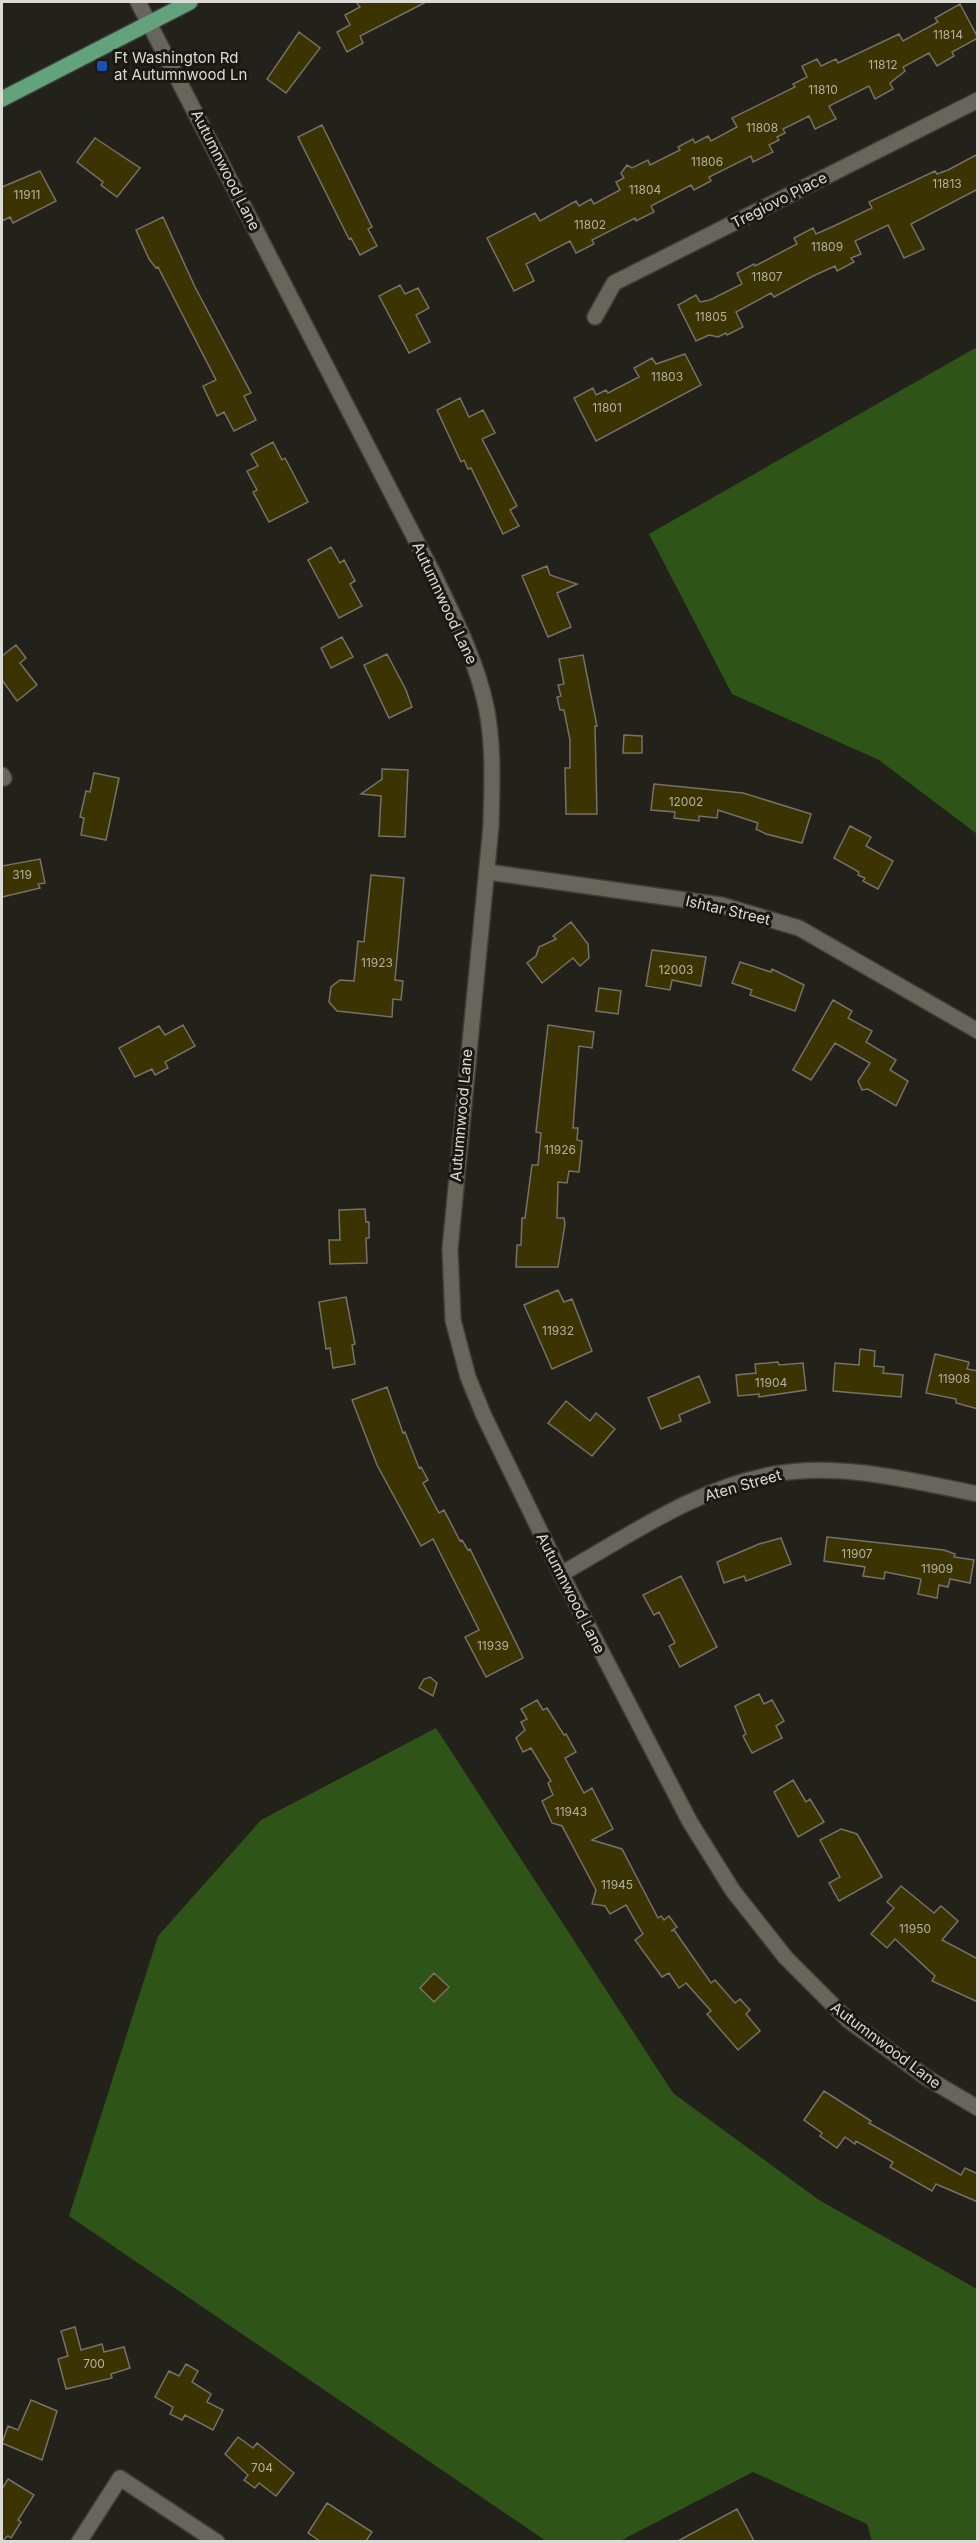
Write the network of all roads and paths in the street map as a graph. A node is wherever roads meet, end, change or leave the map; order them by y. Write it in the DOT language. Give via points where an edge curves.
graph roads {
  1 [pos="138,2"];
  2 [pos="190,2"];
  3 [pos="149,23"];
  4 [pos="2,99"];
  5 [pos="978,100"];
  6 [pos="595,317"];
  7 [pos="488,872"];
  8 [pos="978,1031"];
  9 [pos="978,1494"];
  10 [pos="561,1574"];
  11 [pos="978,2108"];
  12 [pos="79,2541"];
  13 [pos="217,2541"];
  1 -- 3 [label="street, Autumnwood Lane"];
  2 -- 3 [label="main road"];
  3 -- 4 [label="main road"];
  3 -- 7 [label="street, Autumnwood Lane" via="465,641 486,709 492,764"];
  5 -- 6 [label="street, Tregiovo Place" via="614,283"];
  7 -- 8 [label="street, Ishtar Street" via="699,901 755,913 799,928"];
  7 -- 10 [label="street, Autumnwood Lane" via="452,1211 453,1320 468,1377 484,1416"];
  9 -- 10 [label="street, Aten Street" via="865,1474 773,1474 710,1493 671,1510"];
  10 -- 11 [label="street, Autumnwood Lane" via="690,1822 747,1910 786,1958 848,2020 927,2078"];
  12 -- 13 [label="street" via="120,2478"];
}
